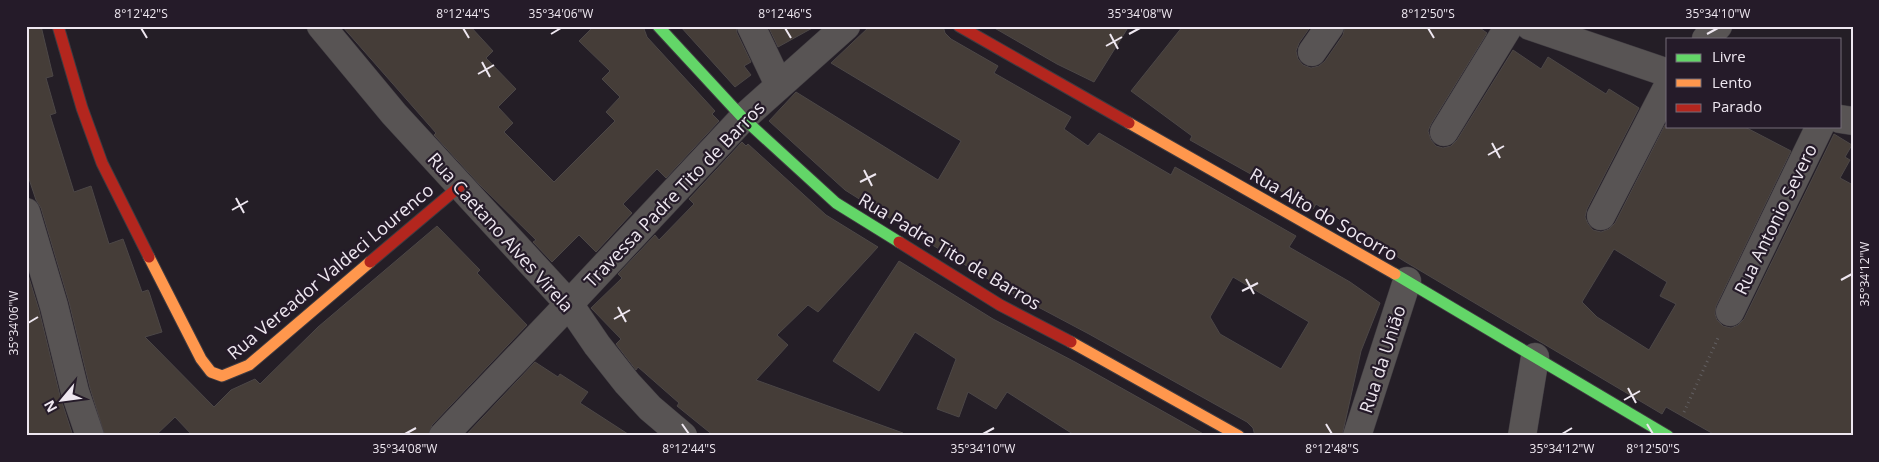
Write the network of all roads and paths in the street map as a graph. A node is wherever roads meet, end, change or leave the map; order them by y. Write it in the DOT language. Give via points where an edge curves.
graph roads {
  1 [pos="58,26"];
  2 [pos="321,26"];
  3 [pos="658,26"];
  4 [pos="751,26"];
  5 [pos="846,26"];
  6 [pos="959,26"];
  7 [pos="1330,26"];
  8 [pos="1509,26"];
  9 [pos="1530,26"];
  10 [pos="1718,26"];
  11 [pos="1707,38"];
  12 [pos="1312,52"];
  13 [pos="1666,72"];
  14 [pos="779,85"];
  15 [pos="1666,90"];
  16 [pos="742,118"];
  17 [pos="1819,128"];
  18 [pos="1444,132"];
  19 [pos="460,186"];
  20 [pos="26,212"];
  21 [pos="1602,216"];
  22 [pos="1407,281"];
  23 [pos="569,304"];
  24 [pos="1730,312"];
  25 [pos="1535,358"];
  26 [pos="1682,418"];
  27 [pos="90,436"];
  28 [pos="443,436"];
  29 [pos="683,436"];
  30 [pos="1239,436"];
  31 [pos="1356,436"];
  32 [pos="1522,436"];
  33 [pos="1668,436"];
  1 -- 19 [label="street, Rua Vereador Valdeci Lourenco" via="102,163 206,369 219,377 249,365"];
  2 -- 19 [label="street, Rua Caetano Alves Virela" via="394,114"];
  3 -- 16 [label="street, Rua Padre Tito de Barros"];
  4 -- 14 [label="street"];
  5 -- 14 [label="street, Travessa Padre Tito de Barros"];
  6 -- 22 [label="street, Rua Alto do Socorro"];
  7 -- 12 [label="street"];
  8 -- 18 [label="street"];
  9 -- 13 [label="street"];
  10 -- 11 [label="street"];
  14 -- 16 [label="street, Travessa Padre Tito de Barros"];
  15 -- 21 [label="street"];
  16 -- 23 [label="street, Travessa Padre Tito de Barros"];
  16 -- 30 [label="street, Rua Padre Tito de Barros" via="836,203 1000,305"];
  17 -- 24 [label="street, Rua Antonio Severo"];
  19 -- 23 [label="street, Rua Caetano Alves Virela"];
  20 -- 27 [label="street"];
  22 -- 25 [label="street, Rua Alto do Socorro"];
  22 -- 31 [label="street, Rua da União"];
  23 -- 28 [label="street, Travessa Padre Tito de Barros"];
  23 -- 29 [label="street, Rua Caetano Alves Virela" via="627,383"];
  24 -- 26 [label="path"];
  25 -- 32 [label="street"];
  25 -- 33 [label="street, Rua Alto do Socorro"];
}
